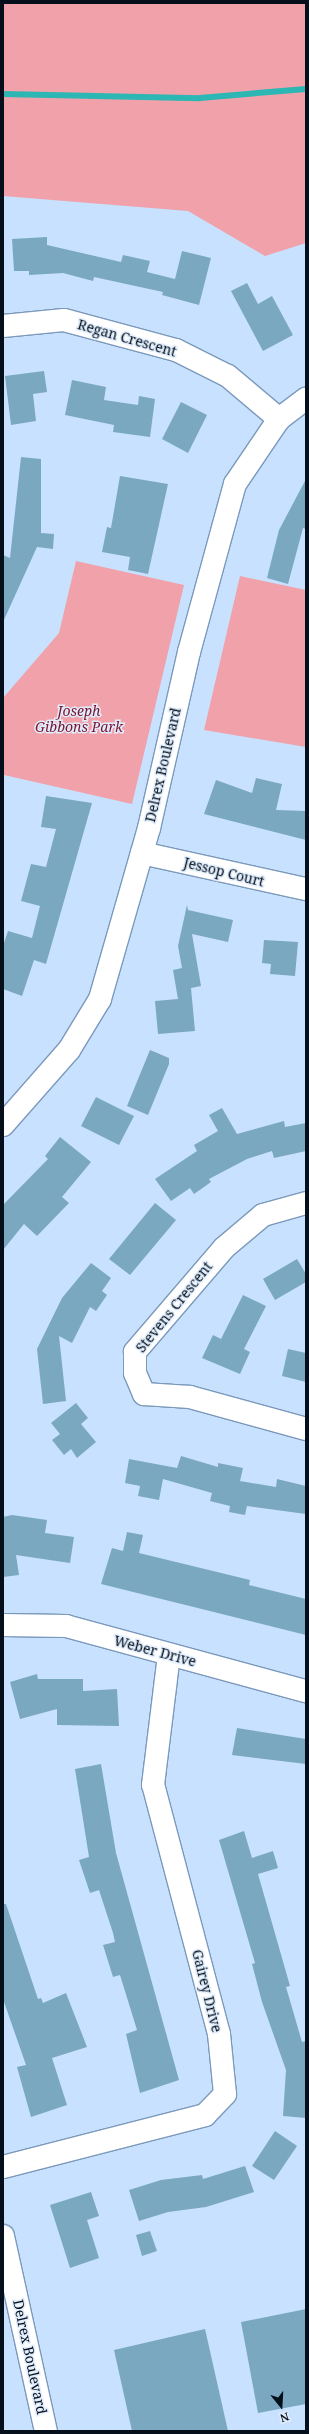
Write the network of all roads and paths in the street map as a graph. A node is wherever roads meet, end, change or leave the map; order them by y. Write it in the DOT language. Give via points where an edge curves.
graph roads {
  1 [pos="3,326"];
  2 [pos="306,399"];
  3 [pos="279,419"];
  4 [pos="142,853"];
  5 [pos="306,889"];
  6 [pos="3,1125"];
  7 [pos="306,1203"];
  8 [pos="306,1429"];
  9 [pos="3,1625"];
  10 [pos="169,1655"];
  11 [pos="306,1691"];
  12 [pos="3,2167"];
  13 [pos="3,2236"];
  14 [pos="46,2431"];
  1 -- 3 [label="street, Regan Crescent" via="64,320 176,350 228,376"];
  2 -- 3 [label="street, Delrex Boulevard"];
  3 -- 4 [label="street, Delrex Boulevard" via="235,484 189,652"];
  4 -- 5 [label="street, Jessop Court"];
  4 -- 6 [label="street, Delrex Boulevard" via="100,999 69,1050"];
  7 -- 8 [label="street, Stevens Crescent" via="264,1214 224,1248 134,1352 135,1373 144,1394 190,1397"];
  9 -- 10 [label="street, Weber Drive" via="66,1626"];
  10 -- 11 [label="street, Weber Drive"];
  10 -- 12 [label="street, Gairey Drive" via="153,1785 219,2034 225,2094 205,2115"];
  13 -- 14 [label="street, Delrex Boulevard"];
}
